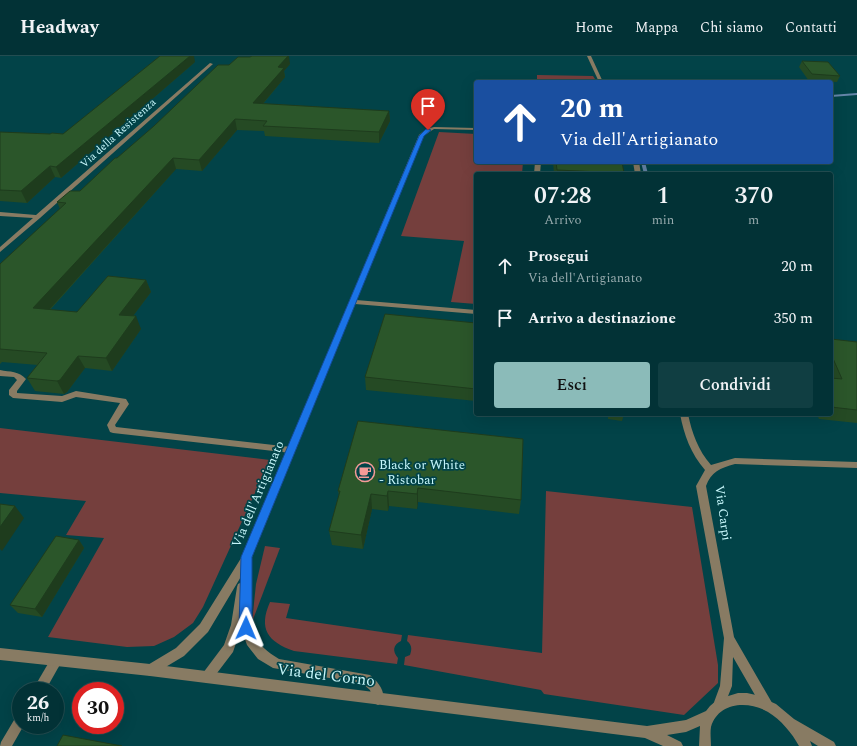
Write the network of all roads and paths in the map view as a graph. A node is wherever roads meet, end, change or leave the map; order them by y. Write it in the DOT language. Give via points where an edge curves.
graph roads {
  1 [pos="589,56"];
  2 [pos="210,64"];
  3 [pos="600,80"];
  4 [pos="474,130"];
  5 [pos="0,214"];
  6 [pos="38,217"];
  7 [pos="0,250"];
  8 [pos="353,302"];
  9 [pos="474,312"];
  10 [pos="0,373"];
  11 [pos="685,416"];
  12 [pos="291,450"];
  13 [pos="857,465"];
  14 [pos="710,470"];
  15 [pos="247,557"];
  16 [pos="729,638"];
  17 [pos="0,654"];
  18 [pos="56,661"];
  19 [pos="150,670"];
  20 [pos="207,677"];
  21 [pos="43,682"];
  22 [pos="378,699"];
  23 [pos="719,705"];
  24 [pos="767,705"];
  25 [pos="708,716"];
  26 [pos="790,723"];
  27 [pos="647,732"];
  28 [pos="12,734"];
  29 [pos="5,746"];
  30 [pos="676,746"];
  31 [pos="705,746"];
  32 [pos="806,746"];
  33 [pos="830,746"];
  1 -- 3 [label="street"];
  2 -- 6 [label="street, Via della Resistenza"];
  4 -- 8 [label="street, Via dell'Artigianato" via="434,128 421,136"];
  5 -- 6 [label="street"];
  6 -- 7 [label="street, Via della Resistenza"];
  8 -- 9 [label="street"];
  8 -- 12 [label="street, Via dell'Artigianato"];
  10 -- 12 [label="street" via="16,375 22,379 13,390 13,395 62,399 76,394 123,401 125,404 111,425 113,430"];
  11 -- 14 [label="street" via="691,440 702,462"];
  12 -- 15 [label="street, Via dell'Artigianato"];
  13 -- 14 [label="street, Via Carpi" via="735,461 719,464"];
  14 -- 16 [label="street, Via Carpi" via="701,486"];
  15 -- 19 [label="street, Via dell'Artigianato" via="204,628 180,652"];
  15 -- 20 [label="street" via="236,625 229,648"];
  15 -- 22 [label="street" via="246,628 251,641 262,655 277,664 366,679 375,687"];
  16 -- 23 [label="street, Via Carpi" via="726,686"];
  16 -- 24 [label="street, Via Carpi"];
  17 -- 18 [label="street, Via del Corno"];
  18 -- 19 [label="street, Via del Corno"];
  18 -- 21 [label="street"];
  19 -- 20 [label="street, Via del Corno"];
  20 -- 22 [label="street, Via del Corno"];
  22 -- 27 [label="street, Via del Corno"];
  23 -- 24 [label="street, Via Carpi" via="733,699"];
  23 -- 25 [label="street, Via Carpi"];
  24 -- 26 [label="street, Via Carpi"];
  25 -- 27 [label="street, Via del Corno" via="686,726"];
  25 -- 31 [label="street" via="704,729"];
  26 -- 32 [label="street, Via Carpi"];
  26 -- 33 [label="street"];
  27 -- 30 [label="street, Via del Corno"];
  28 -- 29 [label="street"];
}
